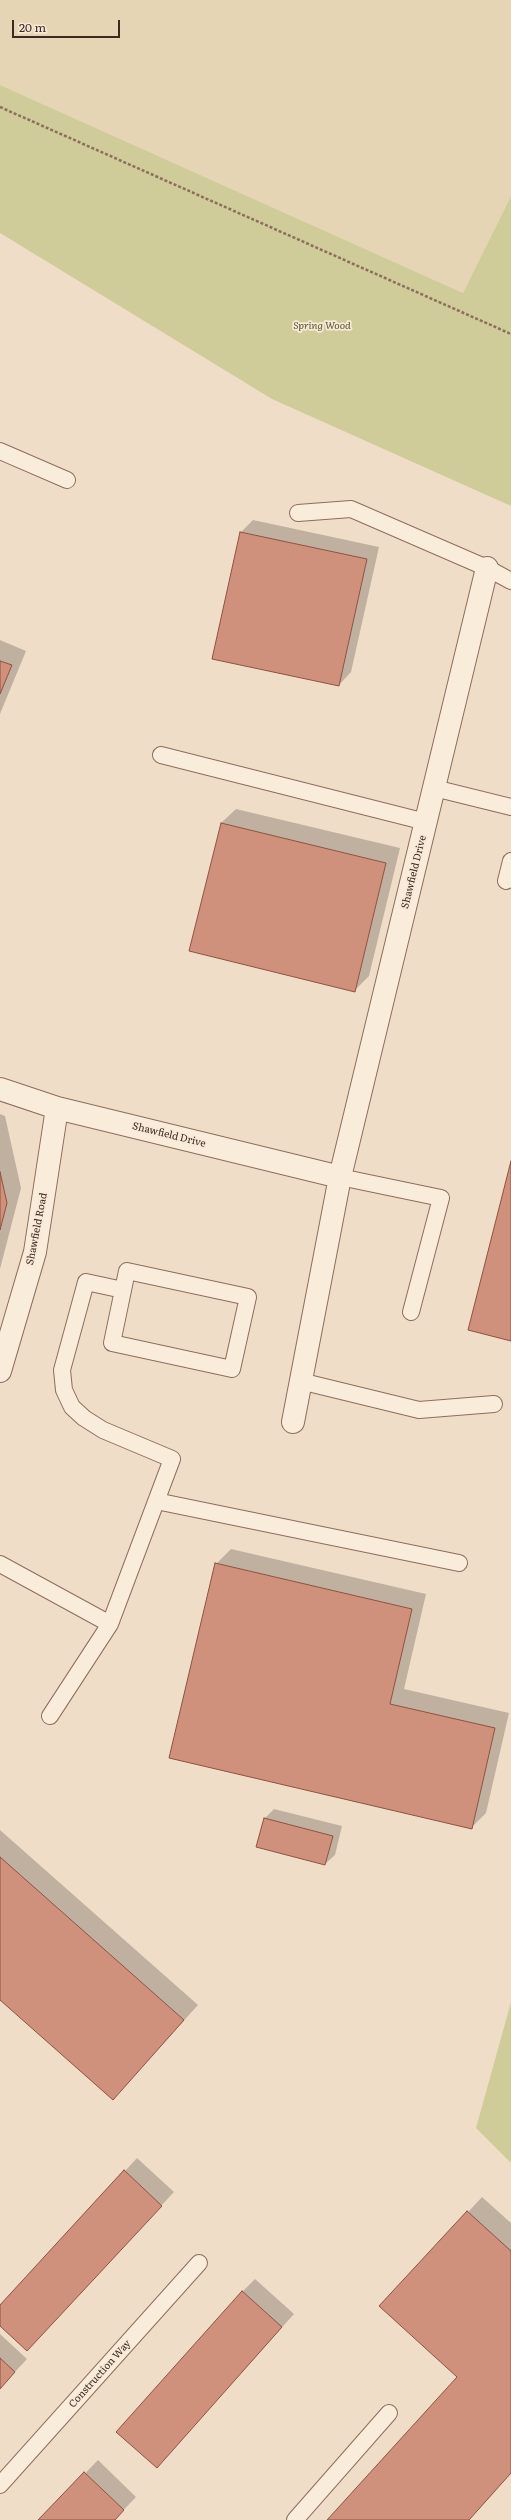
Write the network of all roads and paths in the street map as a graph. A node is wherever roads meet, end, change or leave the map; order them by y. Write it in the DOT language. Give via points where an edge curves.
graph roads {
  1 [pos="0,106"];
  2 [pos="511,334"];
  3 [pos="0,451"];
  4 [pos="67,480"];
  5 [pos="298,514"];
  6 [pos="487,568"];
  7 [pos="511,581"];
  8 [pos="161,755"];
  9 [pos="434,788"];
  10 [pos="511,807"];
  11 [pos="426,822"];
  12 [pos="511,861"];
  13 [pos="506,881"];
  14 [pos="0,1089"];
  15 [pos="57,1108"];
  16 [pos="340,1176"];
  17 [pos="123,1290"];
  18 [pos="411,1312"];
  19 [pos="0,1371"];
  20 [pos="300,1381"];
  21 [pos="494,1404"];
  22 [pos="292,1422"];
  23 [pos="156,1500"];
  24 [pos="459,1563"];
  25 [pos="0,1564"];
  26 [pos="110,1624"];
  27 [pos="50,1716"];
  28 [pos="199,2263"];
  29 [pos="389,2413"];
  30 [pos="0,2485"];
  31 [pos="296,2520"];
  1 -- 2 [label="path"];
  3 -- 4 [label="lane"];
  5 -- 6 [label="lane" via="351,509"];
  6 -- 7 [label="lane"];
  6 -- 9 [label="street, Shawfield Drive"];
  8 -- 11 [label="lane"];
  9 -- 10 [label="lane"];
  9 -- 11 [label="street, Shawfield Drive"];
  11 -- 16 [label="street, Shawfield Drive"];
  12 -- 13 [label="lane"];
  14 -- 15 [label="street, Shawfield Drive"];
  15 -- 16 [label="street, Shawfield Drive"];
  15 -- 19 [label="street, Shawfield Road" via="34,1252"];
  16 -- 18 [label="lane" via="441,1198"];
  16 -- 20 [label="street, Shawfield Drive"];
  17 -- 17 [label="lane" via="112,1343 232,1369 248,1297 128,1271"];
  17 -- 23 [label="lane" via="86,1282 62,1370 64,1390 72,1407 84,1418 103,1430 172,1459"];
  20 -- 21 [label="lane" via="419,1410"];
  20 -- 22 [label="street, Shawfield Drive"];
  23 -- 24 [label="lane"];
  23 -- 26 [label="lane"];
  25 -- 26 [label="lane"];
  26 -- 27 [label="lane"];
  28 -- 30 [label="lane, Construction Way"];
  29 -- 31 [label="lane"];
}
